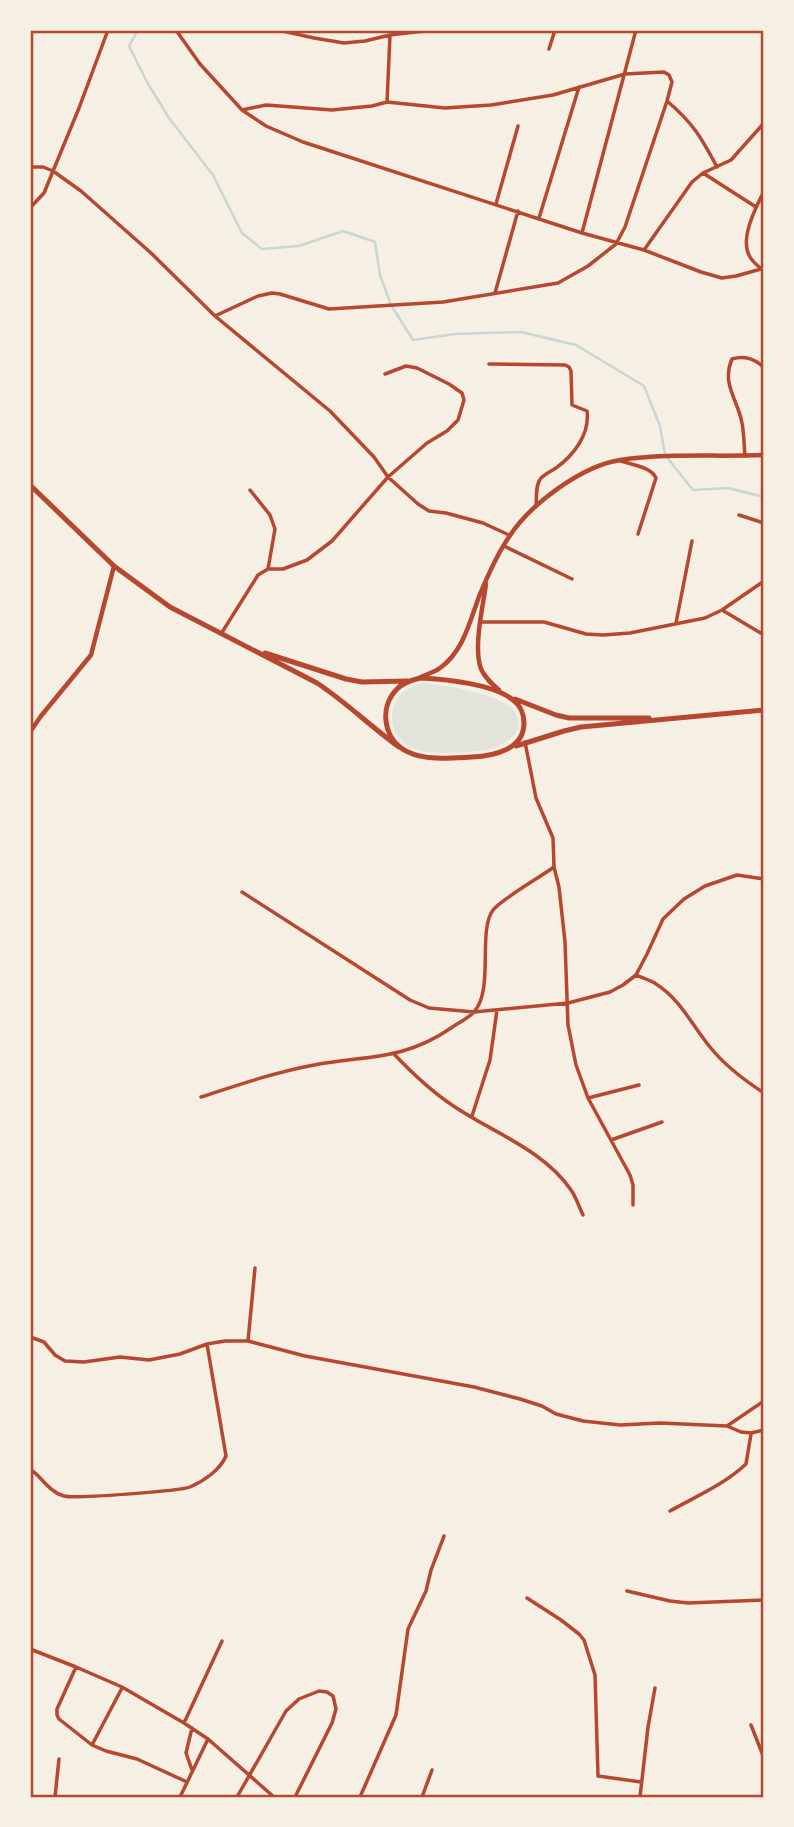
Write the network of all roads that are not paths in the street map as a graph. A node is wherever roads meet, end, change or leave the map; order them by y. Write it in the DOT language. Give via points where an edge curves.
graph roads {
  1 [pos="108,30"];
  2 [pos="278,30"];
  3 [pos="433,30"];
  4 [pos="555,30"];
  5 [pos="636,30"];
  6 [pos="178,33"];
  7 [pos="390,34"];
  8 [pos="549,49"];
  9 [pos="625,74"];
  10 [pos="579,87"];
  11 [pos="667,101"];
  12 [pos="387,102"];
  13 [pos="242,110"];
  14 [pos="764,123"];
  15 [pos="518,126"];
  16 [pos="30,167"];
  17 [pos="717,167"];
  18 [pos="53,171"];
  19 [pos="703,173"];
  20 [pos="764,191"];
  21 [pos="496,204"];
  22 [pos="756,207"];
  23 [pos="30,208"];
  24 [pos="518,211"];
  25 [pos="539,218"];
  26 [pos="582,233"];
  27 [pos="616,244"];
  28 [pos="644,250"];
  29 [pos="763,270"];
  30 [pos="495,293"];
  31 [pos="215,316"];
  32 [pos="489,364"];
  33 [pos="764,368"];
  34 [pos="385,374"];
  35 [pos="764,455"];
  36 [pos="745,456"];
  37 [pos="617,460"];
  38 [pos="388,477"];
  39 [pos="30,485"];
  40 [pos="250,490"];
  41 [pos="536,505"];
  42 [pos="739,515"];
  43 [pos="764,523"];
  44 [pos="638,534"];
  45 [pos="509,535"];
  46 [pos="692,541"];
  47 [pos="504,546"];
  48 [pos="114,566"];
  49 [pos="268,569"];
  50 [pos="487,576"];
  51 [pos="572,579"];
  52 [pos="764,581"];
  53 [pos="722,610"];
  54 [pos="481,622"];
  55 [pos="676,623"];
  56 [pos="221,634"];
  57 [pos="764,635"];
  58 [pos="252,649"];
  59 [pos="421,678"];
  60 [pos="408,681"];
  61 [pos="503,694"];
  62 [pos="512,698"];
  63 [pos="764,710"];
  64 [pos="673,719"];
  65 [pos="30,732"];
  66 [pos="525,743"];
  67 [pos="399,747"];
  68 [pos="509,749"];
  69 [pos="554,867"];
  70 [pos="764,879"];
  71 [pos="242,892"];
  72 [pos="636,975"];
  73 [pos="568,1003"];
  74 [pos="497,1010"];
  75 [pos="474,1012"];
  76 [pos="394,1055"];
  77 [pos="639,1085"];
  78 [pos="764,1093"];
  79 [pos="201,1097"];
  80 [pos="588,1098"];
  81 [pos="471,1117"];
  82 [pos="662,1122"];
  83 [pos="611,1140"];
  84 [pos="633,1205"];
  85 [pos="583,1215"];
  86 [pos="255,1268"];
  87 [pos="30,1337"];
  88 [pos="248,1341"];
  89 [pos="207,1344"];
  90 [pos="764,1401"];
  91 [pos="727,1426"];
  92 [pos="764,1430"];
  93 [pos="751,1433"];
  94 [pos="30,1469"];
  95 [pos="670,1511"];
  96 [pos="444,1536"];
  97 [pos="627,1591"];
  98 [pos="527,1598"];
  99 [pos="764,1600"];
  100 [pos="222,1641"];
  101 [pos="30,1649"];
  102 [pos="76,1667"];
  103 [pos="122,1687"];
  104 [pos="655,1688"];
  105 [pos="184,1723"];
  106 [pos="751,1725"];
  107 [pos="192,1728"];
  108 [pos="208,1739"];
  109 [pos="92,1745"];
  110 [pos="764,1758"];
  111 [pos="59,1759"];
  112 [pos="192,1770"];
  113 [pos="432,1770"];
  114 [pos="249,1774"];
  115 [pos="187,1782"];
  116 [pos="641,1782"];
  117 [pos="55,1797"];
  118 [pos="180,1797"];
  119 [pos="237,1797"];
  120 [pos="274,1797"];
  121 [pos="295,1797"];
  122 [pos="360,1797"];
  123 [pos="422,1797"];
  124 [pos="640,1797"];
  1 -- 18 [label="street"];
  2 -- 7 [label="street" via="344,43"];
  3 -- 7 [label="street"];
  4 -- 8 [label="street"];
  5 -- 9 [label="street"];
  6 -- 13 [label="street"];
  7 -- 12 [label="street"];
  9 -- 10 [label="street"];
  9 -- 11 [label="street" via="669,75"];
  9 -- 26 [label="street"];
  10 -- 12 [label="street" via="491,105 445,108"];
  10 -- 25 [label="street"];
  11 -- 17 [label="street" via="699,134"];
  11 -- 27 [label="street"];
  12 -- 13 [label="street" via="332,110 266,105"];
  13 -- 21 [label="street" via="303,142"];
  14 -- 17 [label="street" via="731,160"];
  15 -- 21 [label="street"];
  16 -- 18 [label="street"];
  17 -- 19 [label="street"];
  18 -- 23 [label="street" via="44,193"];
  18 -- 31 [label="street" via="151,253"];
  19 -- 22 [label="street"];
  19 -- 28 [label="street"];
  20 -- 22 [label="street"];
  21 -- 24 [label="street"];
  22 -- 29 [label="street" via="746,242 749,256"];
  24 -- 25 [label="street"];
  24 -- 30 [label="street"];
  25 -- 26 [label="street"];
  26 -- 27 [label="street"];
  27 -- 28 [label="street"];
  27 -- 30 [label="street" via="558,283"];
  28 -- 29 [label="street" via="722,278"];
  30 -- 31 [label="street" via="443,302 330,309 271,293"];
  31 -- 38 [label="street" via="330,411"];
  32 -- 41 [label="street" via="565,365 571,372 572,405 587,411 579,446 542,477"];
  33 -- 36 [label="street" via="755,360 738,357 728,369"];
  34 -- 38 [label="street" via="406,366 417,368 449,384 464,400 458,420"];
  35 -- 36 [label="street"];
  36 -- 37 [label="street"];
  37 -- 41 [label="street" via="558,487"];
  37 -- 44 [label="street" via="655,474"];
  38 -- 45 [label="street" via="429,511 483,523"];
  38 -- 49 [label="street" via="331,541 307,560"];
  39 -- 48 [label="main road"];
  40 -- 49 [label="street" via="275,529"];
  41 -- 45 [label="street"];
  42 -- 43 [label="street"];
  45 -- 47 [label="street"];
  46 -- 55 [label="street"];
  47 -- 50 [label="street"];
  47 -- 51 [label="street"];
  48 -- 56 [label="main road" via="170,607"];
  48 -- 65 [label="street" via="91,655"];
  49 -- 56 [label="street" via="258,575"];
  50 -- 54 [label="street"];
  50 -- 59 [label="street" via="461,645 440,668"];
  52 -- 53 [label="street"];
  53 -- 55 [label="street"];
  53 -- 57 [label="street"];
  54 -- 55 [label="street" via="544,622 603,635"];
  54 -- 61 [label="street" via="481,669"];
  56 -- 58 [label="main road"];
  58 -- 60 [label="main road" via="346,680"];
  58 -- 67 [label="main road" via="333,693"];
  59 -- 60 [label="main road"];
  59 -- 61 [label="main road"];
  60 -- 67 [label="main road" via="389,700 385,713 386,726"];
  61 -- 62 [label="main road"];
  62 -- 64 [label="main road" via="569,718"];
  62 -- 68 [label="main road" via="524,715 524,726"];
  63 -- 64 [label="main road"];
  64 -- 66 [label="main road" via="581,727"];
  66 -- 68 [label="main road"];
  66 -- 69 [label="street" via="536,798 553,838"];
  67 -- 68 [label="main road" via="442,758 484,756"];
  69 -- 73 [label="street"];
  69 -- 75 [label="street" via="494,910 488,920 484,984"];
  70 -- 72 [label="street" via="737,875 684,899 663,919"];
  71 -- 75 [label="street" via="410,1000"];
  72 -- 73 [label="street" via="610,992"];
  72 -- 78 [label="street" via="674,998 725,1064"];
  73 -- 74 [label="street"];
  73 -- 80 [label="street" via="576,1065"];
  74 -- 75 [label="street"];
  74 -- 81 [label="street" via="490,1060"];
  75 -- 76 [label="street" via="438,1037"];
  76 -- 79 [label="street" via="313,1065"];
  76 -- 81 [label="street"];
  77 -- 80 [label="street"];
  80 -- 83 [label="street"];
  81 -- 85 [label="street" via="557,1173 573,1192"];
  82 -- 83 [label="street"];
  83 -- 84 [label="street" via="630,1175"];
  86 -- 88 [label="street"];
  87 -- 89 [label="street" via="44,1342 65,1361 84,1362 120,1357 149,1360"];
  88 -- 89 [label="street"];
  88 -- 91 [label="street" via="474,1387 583,1421"];
  89 -- 94 [label="street" via="226,1456 219,1469 188,1488 84,1497 63,1496"];
  90 -- 91 [label="street"];
  91 -- 93 [label="street"];
  92 -- 93 [label="street"];
  93 -- 95 [label="street" via="743,1468"];
  96 -- 122 [label="street" via="408,1629 396,1715"];
  97 -- 99 [label="street" via="688,1603"];
  98 -- 116 [label="street" via="584,1640 595,1675 598,1776"];
  100 -- 105 [label="street"];
  101 -- 102 [label="street"];
  102 -- 103 [label="street"];
  102 -- 109 [label="street" via="57,1715"];
  103 -- 105 [label="street"];
  103 -- 109 [label="street"];
  104 -- 116 [label="street"];
  105 -- 107 [label="street"];
  106 -- 110 [label="street"];
  107 -- 108 [label="street"];
  107 -- 112 [label="street" via="186,1752"];
  108 -- 112 [label="street"];
  108 -- 114 [label="street"];
  109 -- 115 [label="street"];
  111 -- 117 [label="street"];
  112 -- 115 [label="street"];
  113 -- 123 [label="street"];
  114 -- 119 [label="street"];
  114 -- 120 [label="street"];
  114 -- 121 [label="street" via="286,1711 299,1699 327,1692 336,1709 332,1723"];
  115 -- 118 [label="street"];
  116 -- 124 [label="street"];
}
